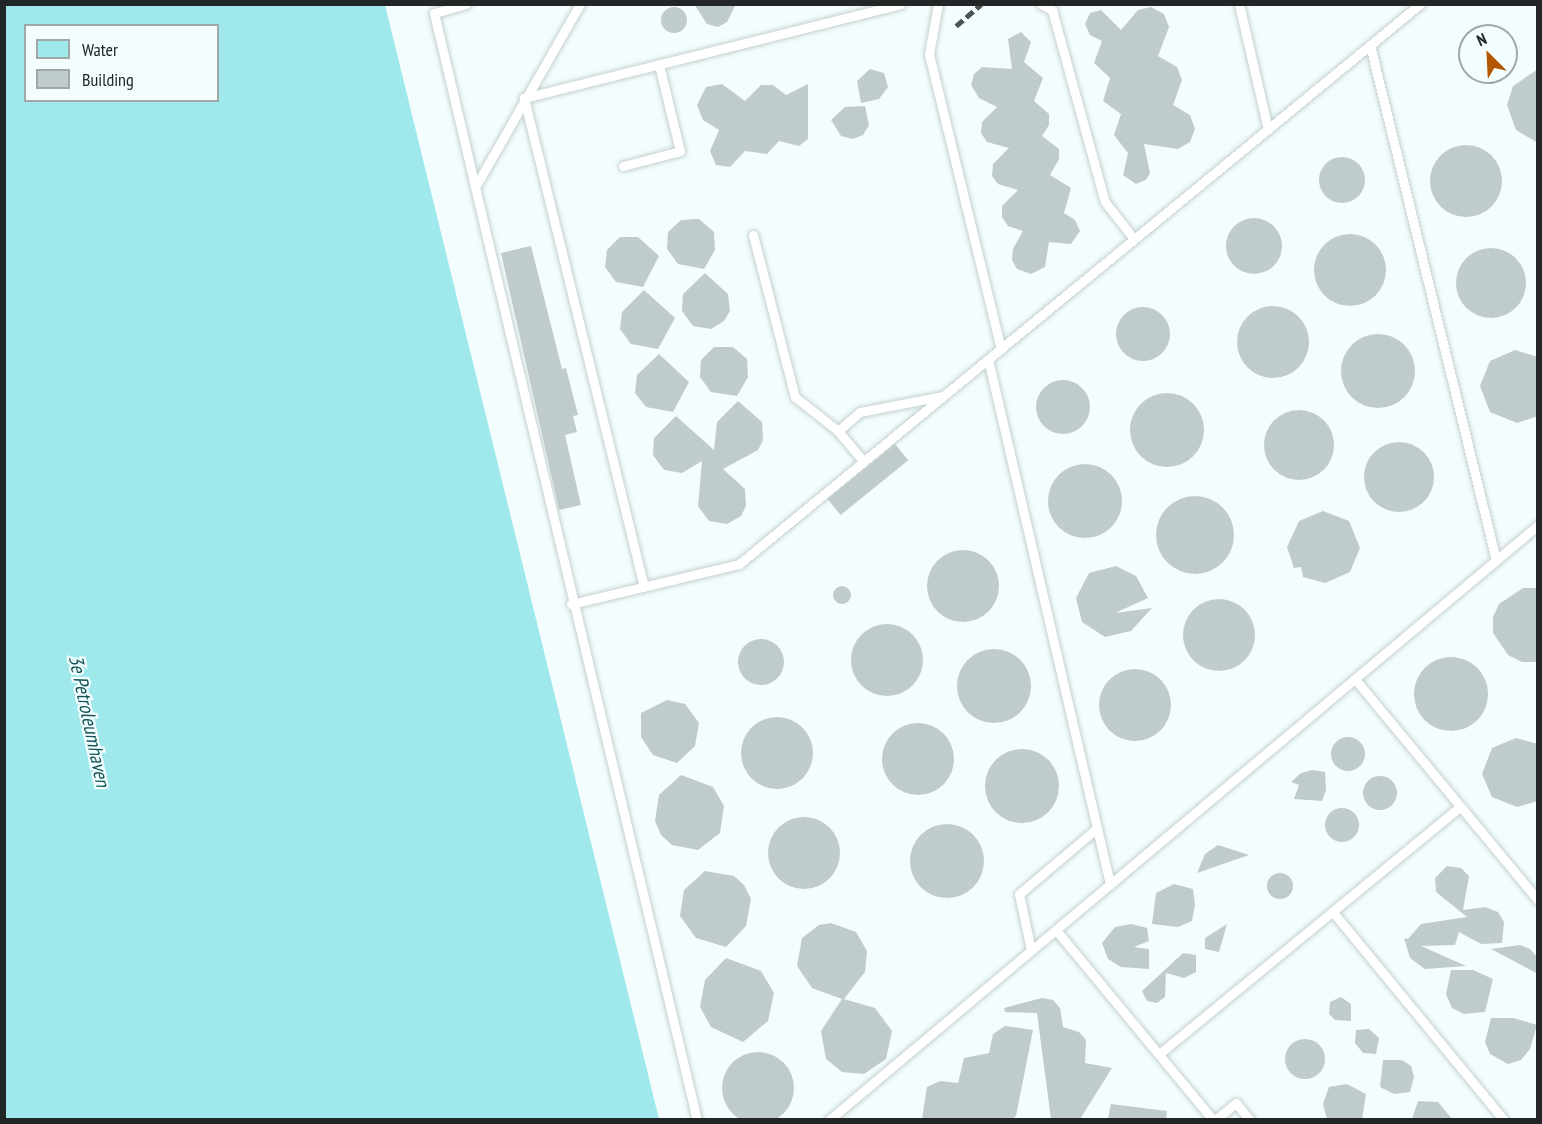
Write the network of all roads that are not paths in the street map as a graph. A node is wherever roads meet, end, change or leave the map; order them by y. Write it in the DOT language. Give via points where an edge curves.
graph roads {
  1 [pos="466,4"];
  2 [pos="580,4"];
  3 [pos="900,4"];
  4 [pos="938,4"];
  5 [pos="1041,4"];
  6 [pos="1239,4"];
  7 [pos="1420,4"];
  8 [pos="1370,45"];
  9 [pos="659,65"];
  10 [pos="524,98"];
  11 [pos="1268,129"];
  12 [pos="623,166"];
  13 [pos="475,187"];
  14 [pos="753,236"];
  15 [pos="1134,239"];
  16 [pos="1001,349"];
  17 [pos="988,359"];
  18 [pos="945,395"];
  19 [pos="838,431"];
  20 [pos="864,462"];
  21 [pos="1538,525"];
  22 [pos="1496,560"];
  23 [pos="644,587"];
  24 [pos="572,604"];
  25 [pos="1355,679"];
  26 [pos="1460,807"];
  27 [pos="1097,828"];
  28 [pos="1110,884"];
  29 [pos="1538,900"];
  30 [pos="1333,912"];
  31 [pos="1056,930"];
  32 [pos="1031,950"];
  33 [pos="1159,1054"];
  34 [pos="697,1119"];
  35 [pos="829,1119"];
  36 [pos="1214,1119"];
  37 [pos="1250,1119"];
  38 [pos="1504,1119"];
  1 -- 13 [label="lane" via="434,13"];
  2 -- 10 [label="lane"];
  3 -- 9 [label="lane"];
  4 -- 16 [label="lane" via="929,54"];
  5 -- 15 [label="lane" via="1052,10 1105,202"];
  6 -- 11 [label="lane"];
  7 -- 8 [label="lane"];
  8 -- 11 [label="lane"];
  8 -- 22 [label="lane"];
  9 -- 10 [label="lane"];
  9 -- 12 [label="lane" via="681,151"];
  10 -- 13 [label="lane"];
  10 -- 23 [label="lane"];
  11 -- 15 [label="lane"];
  13 -- 24 [label="lane"];
  14 -- 19 [label="lane" via="791,389 801,403"];
  15 -- 16 [label="lane"];
  16 -- 17 [label="lane"];
  17 -- 18 [label="lane"];
  17 -- 27 [label="lane"];
  18 -- 19 [label="lane" via="860,412"];
  18 -- 20 [label="lane"];
  19 -- 20 [label="lane"];
  20 -- 23 [label="lane" via="739,564"];
  21 -- 22 [label="lane"];
  22 -- 25 [label="lane"];
  23 -- 24 [label="lane"];
  24 -- 34 [label="lane"];
  25 -- 26 [label="lane"];
  25 -- 28 [label="lane"];
  26 -- 29 [label="lane"];
  26 -- 30 [label="lane"];
  27 -- 28 [label="lane"];
  27 -- 32 [label="lane" via="1019,894"];
  28 -- 31 [label="lane"];
  30 -- 33 [label="lane"];
  30 -- 38 [label="lane"];
  31 -- 32 [label="lane"];
  31 -- 33 [label="lane"];
  32 -- 35 [label="lane"];
  33 -- 36 [label="lane"];
  36 -- 37 [label="lane" via="1236,1103"];
}
